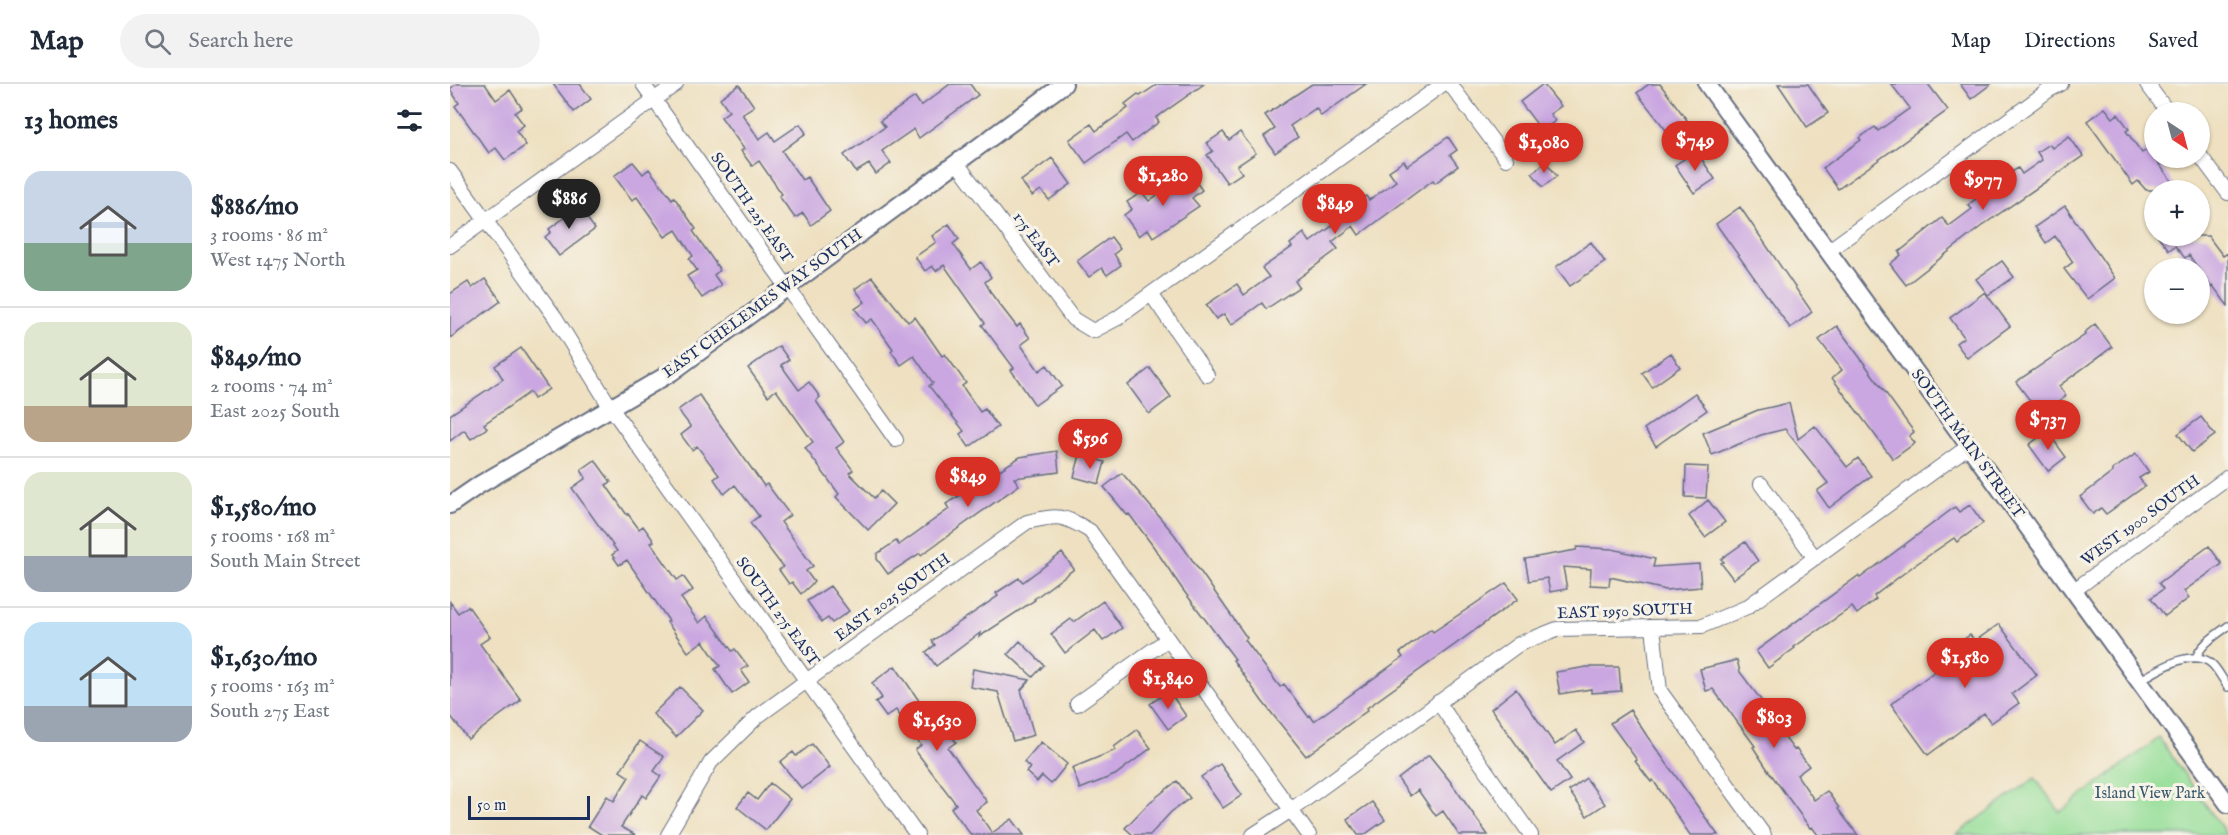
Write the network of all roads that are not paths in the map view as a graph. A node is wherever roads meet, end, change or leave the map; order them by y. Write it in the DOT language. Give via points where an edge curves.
graph roads {
  1 [pos="642,84"];
  2 [pos="676,84"];
  3 [pos="1064,84"];
  4 [pos="1443,84"];
  5 [pos="1450,84"];
  6 [pos="1707,84"];
  7 [pos="2147,84"];
  8 [pos="2051,86"];
  9 [pos="654,100"];
  10 [pos="2160,102"];
  11 [pos="1506,159"];
  12 [pos="957,163"];
  13 [pos="2209,168"];
  14 [pos="450,171"];
  15 [pos="2228,193"];
  16 [pos="486,220"];
  17 [pos="450,246"];
  18 [pos="1828,251"];
  19 [pos="786,286"];
  20 [pos="1150,294"];
  21 [pos="1207,375"];
  22 [pos="611,408"];
  23 [pos="896,440"];
  24 [pos="1969,446"];
  25 [pos="2228,477"];
  26 [pos="1761,484"];
  27 [pos="450,505"];
  28 [pos="1815,558"];
  29 [pos="2073,591"];
  30 [pos="2228,626"];
  31 [pos="1653,627"];
  32 [pos="1168,639"];
  33 [pos="2196,658"];
  34 [pos="806,681"];
  35 [pos="2139,681"];
  36 [pos="2228,687"];
  37 [pos="1438,702"];
  38 [pos="1077,704"];
  39 [pos="2228,804"];
  40 [pos="1292,810"];
  41 [pos="668,835"];
  42 [pos="917,835"];
  43 [pos="1253,835"];
  44 [pos="1309,835"];
  45 [pos="1531,835"];
  46 [pos="1764,835"];
  1 -- 9 [label="street, SOUTH 225 EAST"];
  2 -- 9 [label="street"];
  3 -- 12 [label="street, EAST CHELEMES WAY SOUTH"];
  4 -- 20 [label="street"];
  5 -- 11 [label="street"];
  6 -- 18 [label="street, SOUTH MAIN STREET"];
  7 -- 10 [label="street"];
  8 -- 18 [label="street"];
  9 -- 16 [label="street"];
  9 -- 19 [label="street, SOUTH 225 EAST"];
  12 -- 19 [label="street, EAST CHELEMES WAY SOUTH"];
  12 -- 20 [label="street, 175 EAST" via="1073,319 1093,331"];
  13 -- 15 [label="street"];
  14 -- 16 [label="street, SOUTH 275 EAST"];
  16 -- 17 [label="street"];
  16 -- 22 [label="street, SOUTH 275 EAST" via="539,294"];
  18 -- 24 [label="street, SOUTH MAIN STREET"];
  19 -- 22 [label="street, EAST CHELEMES WAY SOUTH" via="672,372"];
  19 -- 23 [label="street, SOUTH 225 EAST"];
  20 -- 21 [label="street"];
  22 -- 27 [label="street, EAST CHELEMES WAY SOUTH"];
  22 -- 34 [label="street, SOUTH 275 EAST"];
  24 -- 28 [label="street, EAST 1950 SOUTH"];
  24 -- 29 [label="street, SOUTH MAIN STREET"];
  25 -- 29 [label="street, WEST 1900 SOUTH"];
  26 -- 28 [label="street"];
  28 -- 31 [label="street, EAST 1950 SOUTH" via="1747,607 1725,617 1702,626"];
  29 -- 35 [label="street, SOUTH MAIN STREET"];
  30 -- 33 [label="lane" via="2209,640"];
  31 -- 37 [label="street, EAST 1950 SOUTH" via="1557,629 1519,644"];
  31 -- 46 [label="street" via="1660,692"];
  32 -- 34 [label="street, EAST 2025 SOUTH" via="1090,531 1058,515 1027,522"];
  32 -- 38 [label="street"];
  32 -- 40 [label="street"];
  33 -- 35 [label="lane" via="2178,659"];
  33 -- 36 [label="lane" via="2211,663"];
  34 -- 41 [label="street, EAST 2025 SOUTH" via="758,716 711,762"];
  34 -- 42 [label="street, SOUTH 275 EAST"];
  35 -- 39 [label="street, SOUTH MAIN STREET"];
  37 -- 40 [label="street, EAST 1950 SOUTH"];
  37 -- 45 [label="street"];
  40 -- 43 [label="street, EAST 1950 SOUTH"];
  40 -- 44 [label="street"];
}
